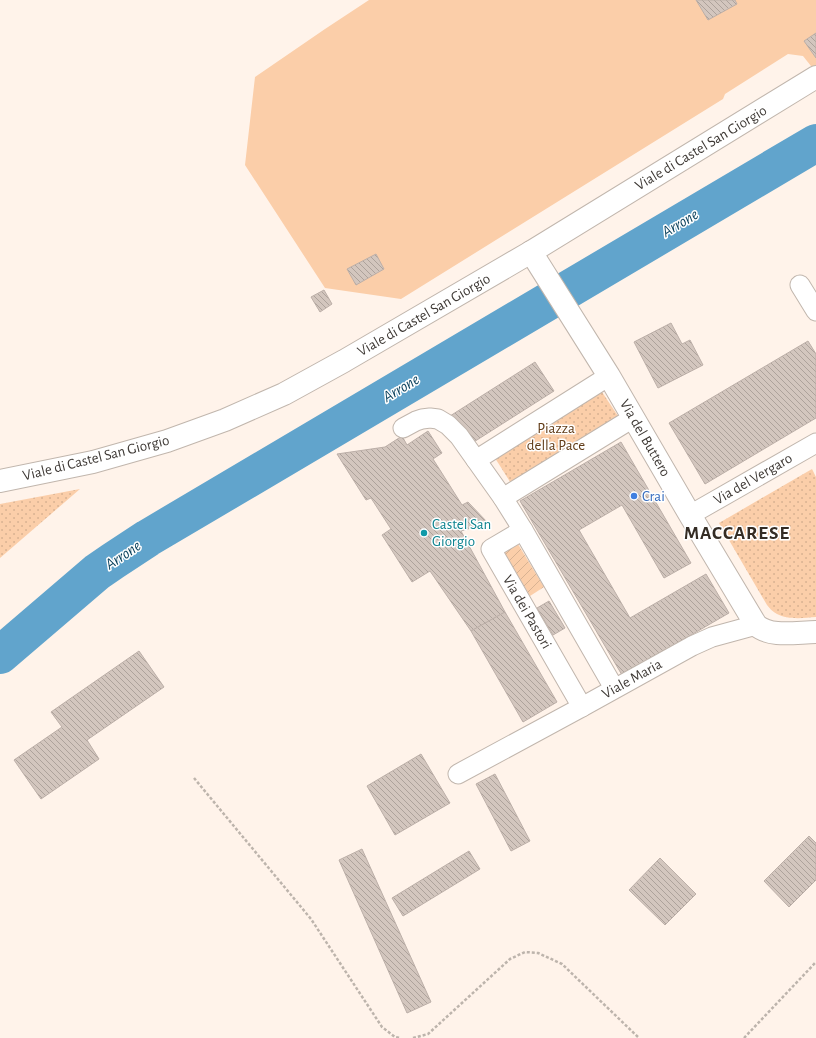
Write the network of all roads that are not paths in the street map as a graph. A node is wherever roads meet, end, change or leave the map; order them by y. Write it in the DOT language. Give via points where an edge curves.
graph roads {
  1 [pos="816,78"];
  2 [pos="531,252"];
  3 [pos="800,285"];
  4 [pos="816,311"];
  5 [pos="609,376"];
  6 [pos="633,418"];
  7 [pos="403,428"];
  8 [pos="816,443"];
  9 [pos="476,460"];
  10 [pos="0,481"];
  11 [pos="503,498"];
  12 [pos="690,515"];
  13 [pos="523,530"];
  14 [pos="756,625"];
  15 [pos="816,632"];
  16 [pos="614,688"];
  17 [pos="582,707"];
  18 [pos="458,774"];
  1 -- 2 [label="street, Viale di Castel San Giorgio"];
  2 -- 5 [label="street, Via del Buttero"];
  2 -- 10 [label="street, Viale di Castel San Giorgio" via="329,370 251,409 136,451"];
  3 -- 4 [label="street"];
  5 -- 6 [label="street, Via del Buttero"];
  5 -- 9 [label="street"];
  6 -- 11 [label="street"];
  6 -- 12 [label="street, Via del Buttero"];
  7 -- 9 [label="street" via="422,419 438,419 453,430"];
  8 -- 12 [label="street, Via del Vergaro"];
  9 -- 11 [label="street"];
  11 -- 13 [label="street"];
  12 -- 14 [label="street, Via del Buttero"];
  13 -- 16 [label="street"];
  13 -- 17 [label="street, Via dei Pastori" via="491,549"];
  14 -- 15 [label="street" via="771,632"];
  14 -- 16 [label="street, Viale Maria" via="701,642"];
  16 -- 17 [label="street, Viale Maria"];
  17 -- 18 [label="street, Viale Maria"];
}
